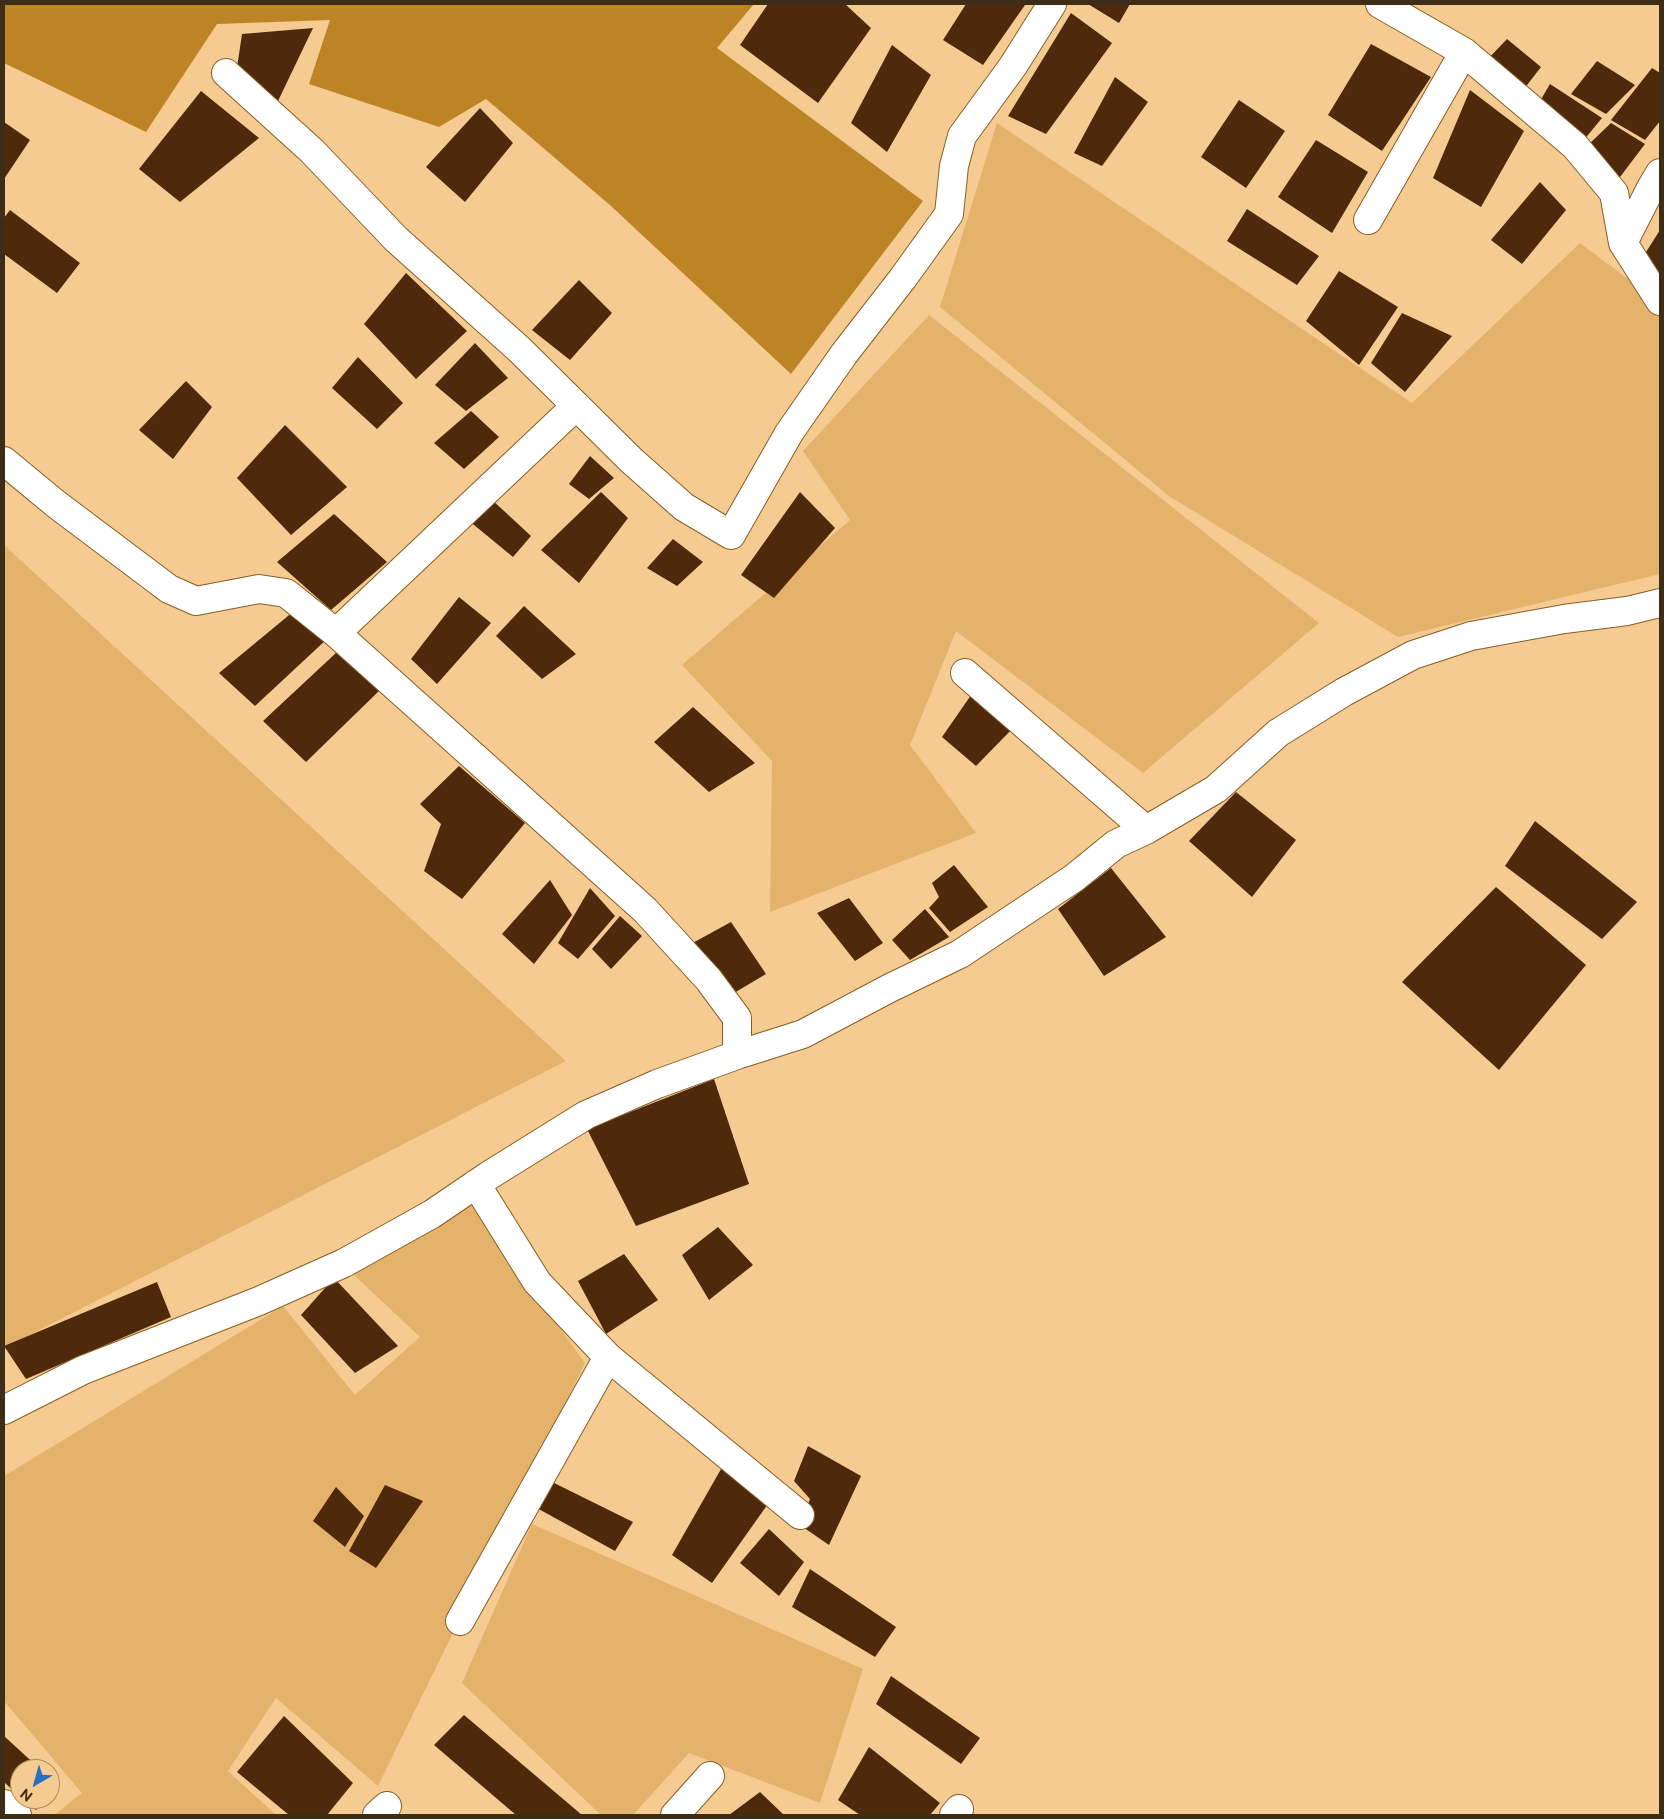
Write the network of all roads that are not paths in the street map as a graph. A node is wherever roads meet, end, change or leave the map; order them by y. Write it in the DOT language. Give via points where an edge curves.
graph roads {
  1 [pos="1052,4"];
  2 [pos="1380,4"];
  3 [pos="1464,52"];
  4 [pos="226,73"];
  5 [pos="1660,173"];
  6 [pos="1368,220"];
  7 [pos="1623,243"];
  8 [pos="1660,301"];
  9 [pos="576,406"];
  10 [pos="4,460"];
  11 [pos="1660,603"];
  12 [pos="336,632"];
  13 [pos="965,673"];
  14 [pos="1146,830"];
  15 [pos="737,1055"];
  16 [pos="476,1184"];
  17 [pos="608,1357"];
  18 [pos="4,1410"];
  19 [pos="800,1515"];
  20 [pos="460,1621"];
  21 [pos="710,1776"];
  22 [pos="4,1804"];
  23 [pos="18,1815"];
  24 [pos="675,1815"];
  1 -- 9 [label="street" via="1013,66 962,136 954,166 949,214 789,433 731,535 684,507"];
  2 -- 3 [label="street"];
  3 -- 6 [label="street"];
  3 -- 7 [label="street" via="1575,146 1592,166 1614,194"];
  4 -- 9 [label="street" via="312,151 396,239 520,350"];
  5 -- 7 [label="street"];
  7 -- 8 [label="street"];
  9 -- 12 [label="street"];
  10 -- 12 [label="street" via="56,504 169,589 196,601 259,589 286,593"];
  11 -- 14 [label="street" via="1471,636 1413,655 1278,733 1216,789"];
  12 -- 15 [label="street" via="645,910 709,980 737,1018"];
  13 -- 14 [label="street"];
  14 -- 15 [label="street" via="1116,844 1074,878 960,954 803,1034"];
  15 -- 16 [label="street" via="657,1084 586,1115"];
  16 -- 17 [label="street" via="537,1282"];
  16 -- 18 [label="street" via="432,1214 344,1263 259,1301 83,1370"];
  17 -- 19 [label="street"];
  17 -- 20 [label="street"];
  21 -- 24 [label="street"];
  22 -- 23 [label="street"];
}
